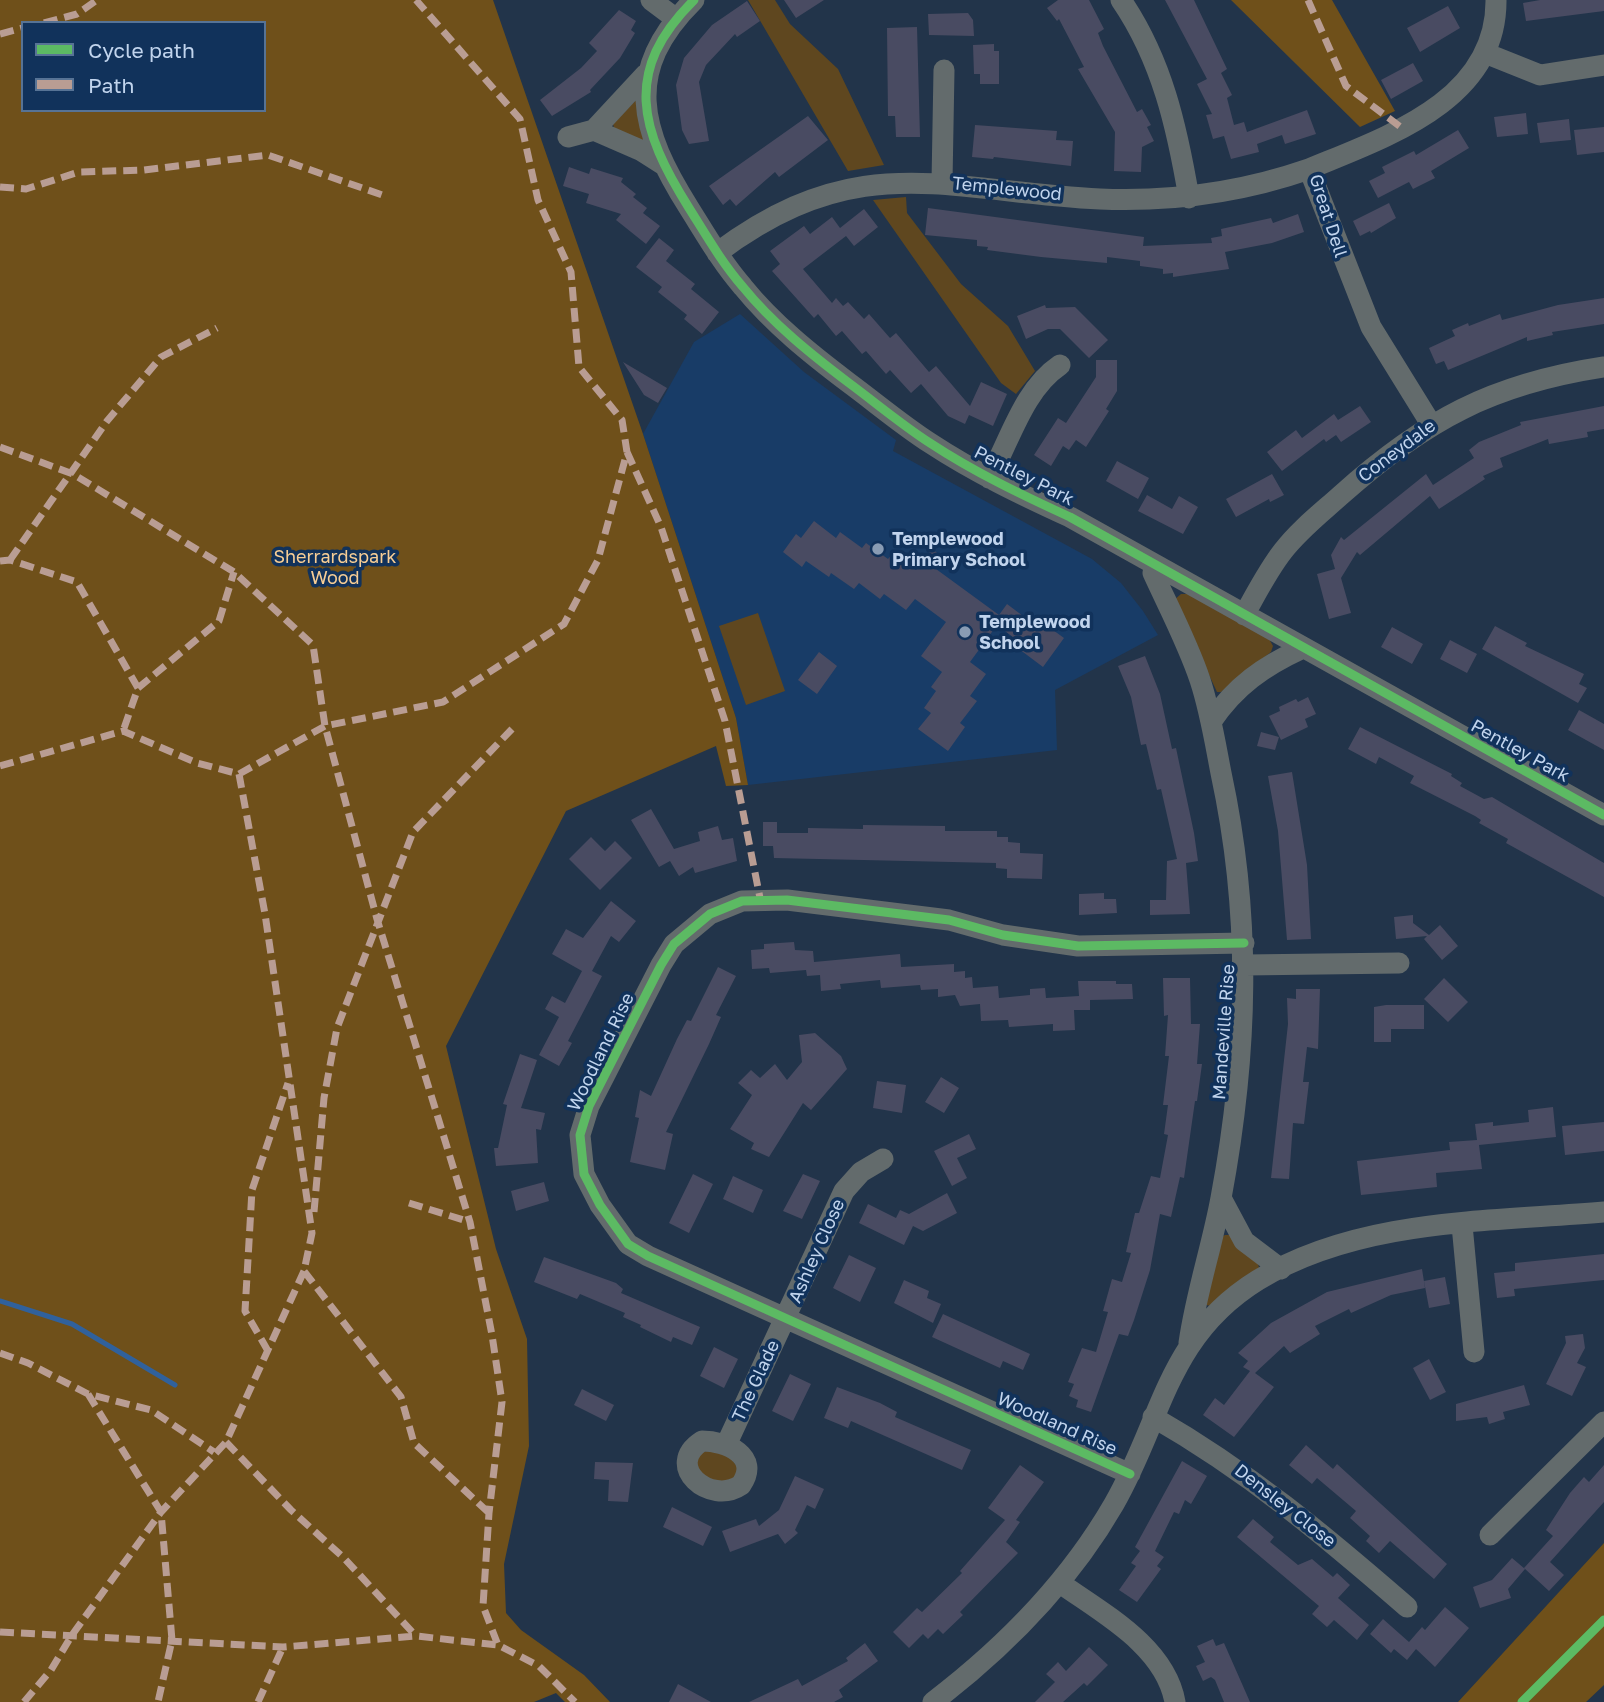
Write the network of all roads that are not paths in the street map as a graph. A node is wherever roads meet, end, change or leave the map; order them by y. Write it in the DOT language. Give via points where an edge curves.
graph roads {
  1 [pos="651,0"];
  2 [pos="694,0"];
  3 [pos="1121,0"];
  4 [pos="1496,0"];
  5 [pos="675,18"];
  6 [pos="1485,53"];
  7 [pos="1604,65"];
  8 [pos="944,70"];
  9 [pos="646,74"];
  10 [pos="594,130"];
  11 [pos="568,138"];
  12 [pos="662,164"];
  13 [pos="1310,169"];
  14 [pos="942,182"];
  15 [pos="1189,198"];
  16 [pos="717,253"];
  17 [pos="1060,365"];
  18 [pos="1604,367"];
  19 [pos="1431,424"];
  20 [pos="989,478"];
  21 [pos="1155,565"];
  22 [pos="1244,615"];
  23 [pos="1303,648"];
  24 [pos="1212,722"];
  25 [pos="1604,815"];
  26 [pos="1244,943"];
  27 [pos="1399,963"];
  28 [pos="1245,965"];
  29 [pos="883,1159"];
  30 [pos="1221,1198"];
  31 [pos="1604,1212"];
  32 [pos="1462,1225"];
  33 [pos="1281,1269"];
  34 [pos="786,1319"];
  35 [pos="1189,1343"];
  36 [pos="1474,1352"];
  37 [pos="1153,1417"];
  38 [pos="1604,1422"];
  39 [pos="727,1443"];
  40 [pos="1130,1474"];
  41 [pos="1490,1535"];
  42 [pos="1060,1583"];
  43 [pos="1408,1607"];
  44 [pos="933,1702"];
  45 [pos="1175,1702"];
  1 -- 5 [label="street"];
  2 -- 5 [label="street, Pentley Park"];
  3 -- 15 [label="street" via="1166,89"];
  4 -- 6 [label="street, Great Dell" via="1493,32"];
  5 -- 9 [label="street, Pentley Park"];
  6 -- 7 [label="street" via="1540,75"];
  6 -- 13 [label="street, Great Dell" via="1455,95 1437,108"];
  8 -- 14 [label="street"];
  9 -- 10 [label="street"];
  9 -- 12 [label="street, Pentley Park" via="649,112"];
  10 -- 11 [label="street"];
  10 -- 12 [label="street"];
  12 -- 16 [label="street, Pentley Park"];
  13 -- 15 [label="street, Templewood" via="1236,191"];
  13 -- 19 [label="street, Great Dell" via="1371,327"];
  14 -- 15 [label="street, Templewood" via="1097,199"];
  14 -- 16 [label="street, Templewood" via="849,187 805,202"];
  16 -- 20 [label="street, Pentley Park" via="743,288 823,363 928,442"];
  17 -- 20 [label="street" via="1026,402"];
  18 -- 19 [label="street, Coneydale" via="1524,382"];
  19 -- 22 [label="street, Coneydale" via="1370,469 1308,524 1283,551"];
  20 -- 21 [label="street, Pentley Park"];
  21 -- 22 [label="street, Pentley Park"];
  21 -- 24 [label="street, Mandeville Rise" via="1153,573 1200,679"];
  22 -- 23 [label="street, Pentley Park"];
  23 -- 24 [label="street" via="1253,675 1222,705"];
  23 -- 25 [label="street, Pentley Park"];
  24 -- 26 [label="street, Mandeville Rise" via="1235,839"];
  26 -- 28 [label="street, Mandeville Rise"];
  26 -- 34 [label="street, Woodland Rise" via="1078,946 867,908 760,898 725,907 692,926 661,965 589,1106 580,1135 584,1174 628,1244"];
  27 -- 28 [label="street, Mandeville Rise"];
  28 -- 30 [label="street, Mandeville Rise" via="1244,1024"];
  29 -- 34 [label="street, Ashley Close" via="861,1172 844,1191"];
  30 -- 33 [label="street" via="1244,1241"];
  30 -- 35 [label="street, Mandeville Rise"];
  31 -- 32 [label="street"];
  32 -- 33 [label="street" via="1356,1240"];
  32 -- 36 [label="street"];
  33 -- 35 [label="street" via="1234,1298"];
  34 -- 39 [label="street, The Glade"];
  34 -- 40 [label="street, Woodland Rise"];
  35 -- 37 [label="street"];
  37 -- 40 [label="street"];
  37 -- 43 [label="street, Densley Close" via="1275,1495"];
  38 -- 41 [label="street"];
  40 -- 42 [label="street"];
  42 -- 44 [label="street" via="972,1672"];
  42 -- 45 [label="street" via="1146,1649"];
}
